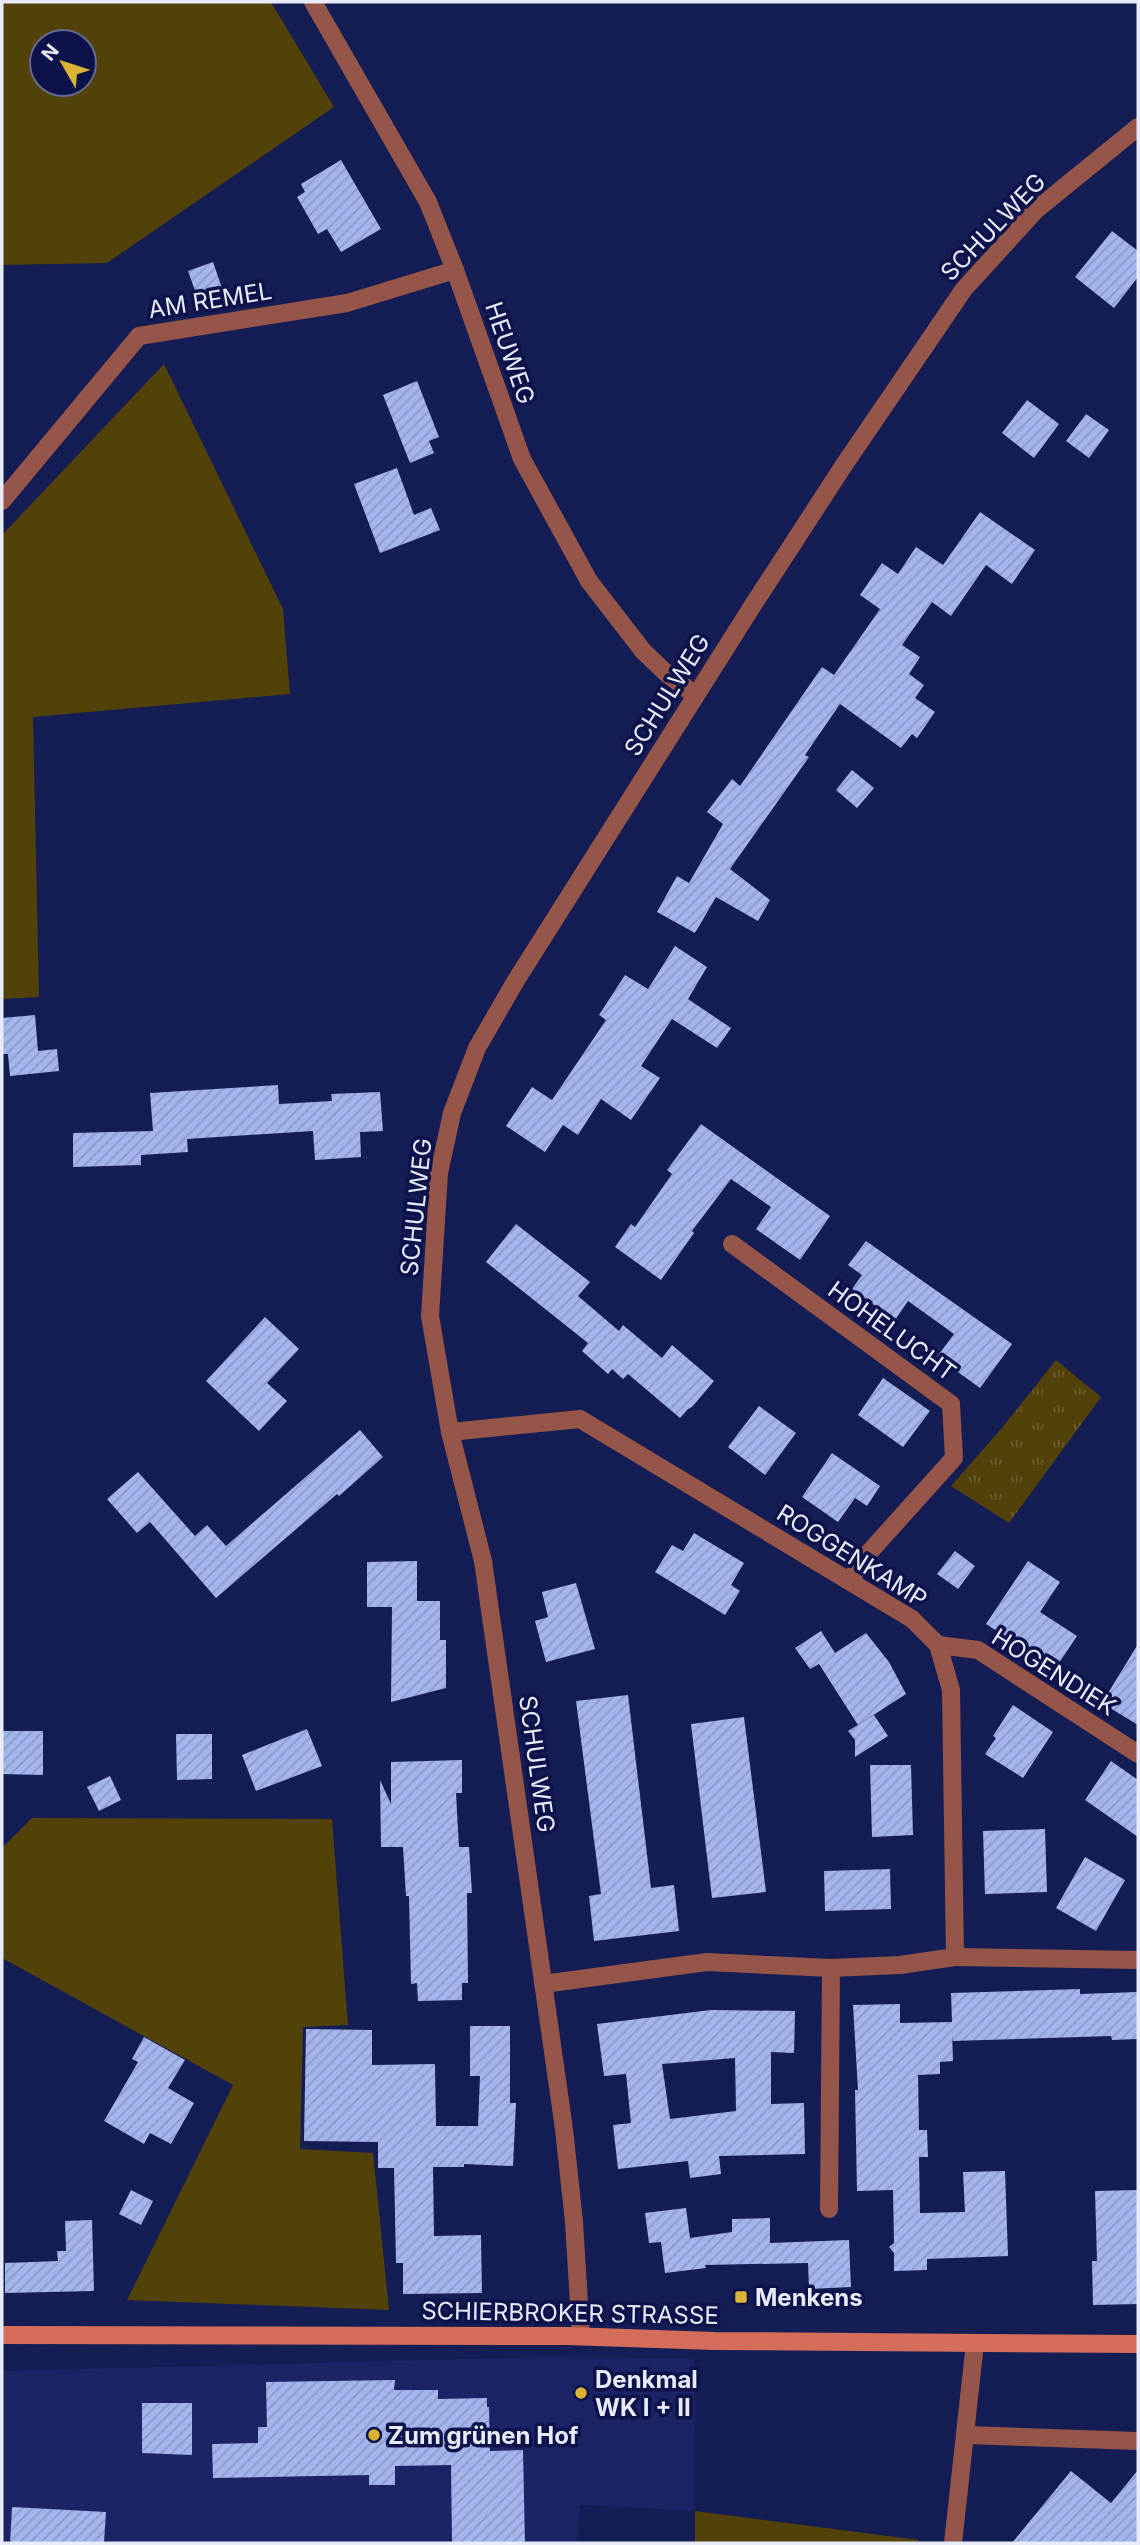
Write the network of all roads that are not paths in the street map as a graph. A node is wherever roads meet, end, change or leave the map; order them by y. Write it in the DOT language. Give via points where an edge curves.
graph roads {
  1 [pos="313,2"];
  2 [pos="1138,127"];
  3 [pos="455,270"];
  4 [pos="2,501"];
  5 [pos="695,695"];
  6 [pos="732,1244"];
  7 [pos="450,1432"];
  8 [pos="849,1581"];
  9 [pos="938,1645"];
  10 [pos="1138,1754"];
  11 [pos="955,1957"];
  12 [pos="1138,1960"];
  13 [pos="831,1968"];
  14 [pos="543,1984"];
  15 [pos="829,2209"];
  16 [pos="2,2335"];
  17 [pos="581,2336"];
  18 [pos="975,2343"];
  19 [pos="1138,2344"];
  20 [pos="965,2435"];
  21 [pos="1138,2441"];
  22 [pos="953,2543"];
  1 -- 3 [label="street, HEUWEG" via="428,202"];
  2 -- 5 [label="street, SCHULWEG" via="1036,210 964,289"];
  3 -- 4 [label="street, AM REMEL" via="346,303 139,336"];
  3 -- 5 [label="street, HEUWEG" via="522,459 589,581 643,651"];
  5 -- 7 [label="street, SCHULWEG" via="515,982 477,1048 452,1113 439,1173 430,1316"];
  6 -- 8 [label="street, HOHELUCHT" via="951,1404 954,1458"];
  7 -- 8 [label="street, ROGGENKAMP" via="580,1419"];
  7 -- 14 [label="street, SCHULWEG" via="483,1561"];
  8 -- 9 [label="street, ROGGENKAMP" via="912,1619"];
  9 -- 10 [label="street, HOGENDIEK" via="978,1650"];
  9 -- 11 [label="street, ROGGENKAMP" via="951,1690"];
  11 -- 12 [label="street"];
  11 -- 13 [label="street"];
  13 -- 14 [label="street" via="707,1962"];
  13 -- 15 [label="street"];
  14 -- 17 [label="street, SCHULWEG" via="574,2222"];
  16 -- 17 [label="main road, SCHIERBROKER STRASSE"];
  17 -- 18 [label="main road, SCHIERBROKER STRASSE"];
  18 -- 19 [label="main road, SCHIERBROKER STRASSE"];
  18 -- 20 [label="street"];
  20 -- 21 [label="street"];
  20 -- 22 [label="street"];
}
